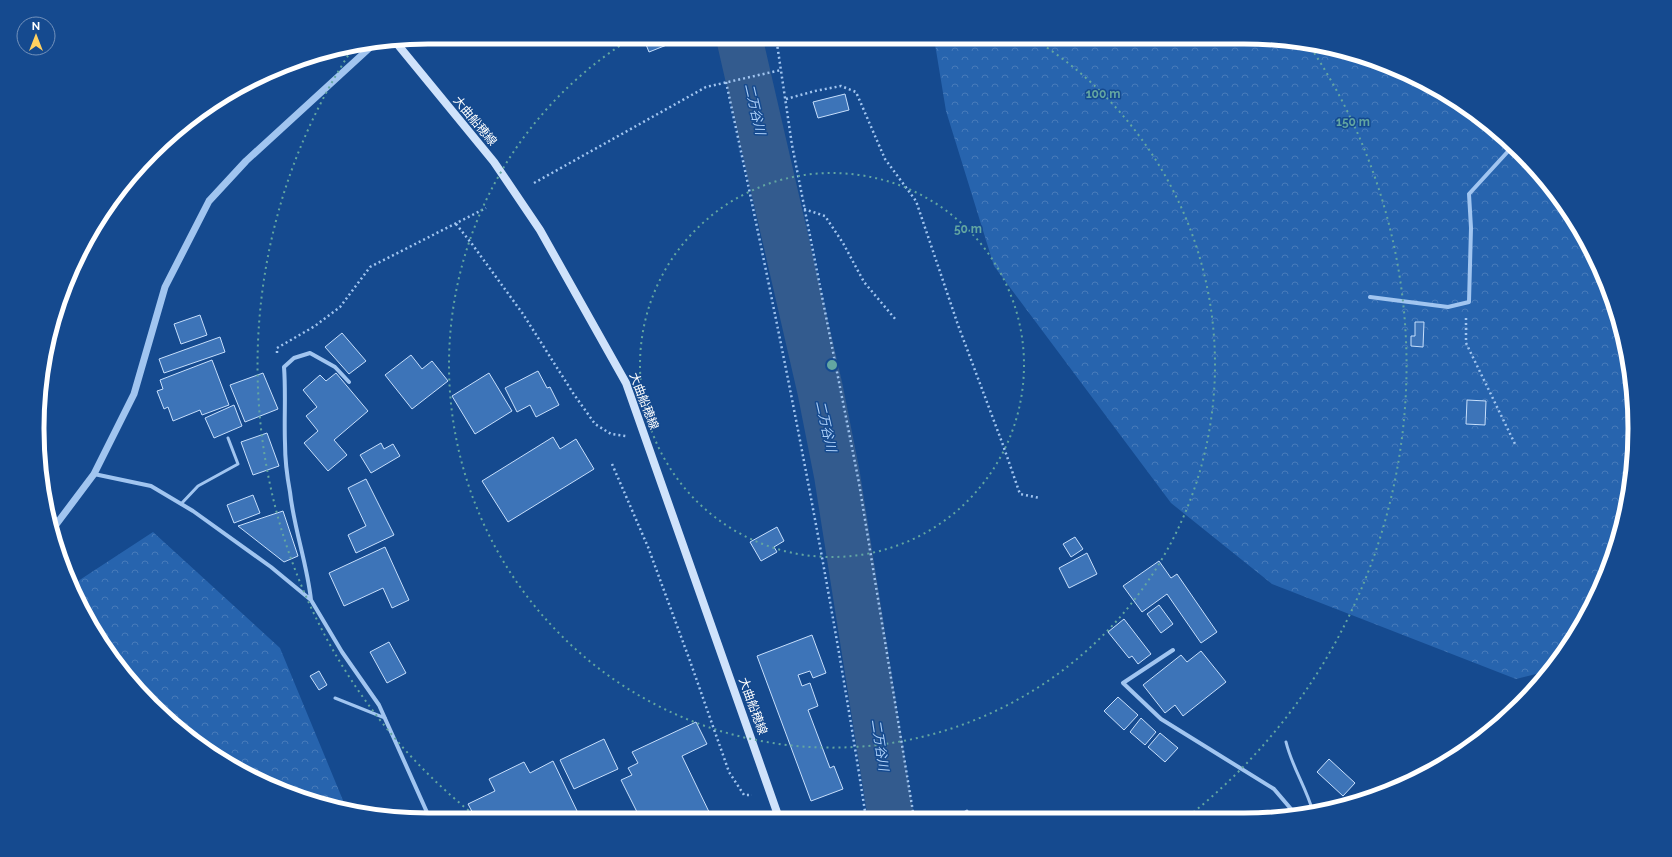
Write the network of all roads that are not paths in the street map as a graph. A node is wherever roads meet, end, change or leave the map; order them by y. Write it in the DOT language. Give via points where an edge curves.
graph roads {
  1 [pos="398,45"];
  2 [pos="369,48"];
  3 [pos="1508,150"];
  4 [pos="1370,297"];
  5 [pos="349,382"];
  6 [pos="228,438"];
  7 [pos="94,474"];
  8 [pos="181,504"];
  9 [pos="56,524"];
  10 [pos="311,600"];
  11 [pos="1173,650"];
  12 [pos="335,698"];
  13 [pos="385,718"];
  14 [pos="1286,742"];
  15 [pos="1312,807"];
  16 [pos="1292,810"];
  17 [pos="967,811"];
  18 [pos="427,813"];
  19 [pos="777,813"];
  20 [pos="964,813"];
  1 -- 19 [label="main road, 大曲船穂線" via="494,162 540,230 626,383"];
  2 -- 7 [label="street" via="246,161 209,201 165,288 134,394"];
  3 -- 4 [label="street" via="1469,194 1469,302 1448,307"];
  5 -- 10 [label="street" via="335,367 310,353 294,358 284,367 285,444 290,492"];
  6 -- 8 [label="lane" via="238,464 198,486"];
  7 -- 8 [label="street" via="151,486"];
  7 -- 9 [label="street"];
  8 -- 10 [label="street" via="271,567"];
  10 -- 13 [label="street"];
  11 -- 16 [label="street" via="1123,684 1161,719 1274,789"];
  12 -- 13 [label="lane"];
  13 -- 18 [label="street"];
  14 -- 15 [label="lane" via="1289,756"];
  17 -- 20 [label="lane"];
}
